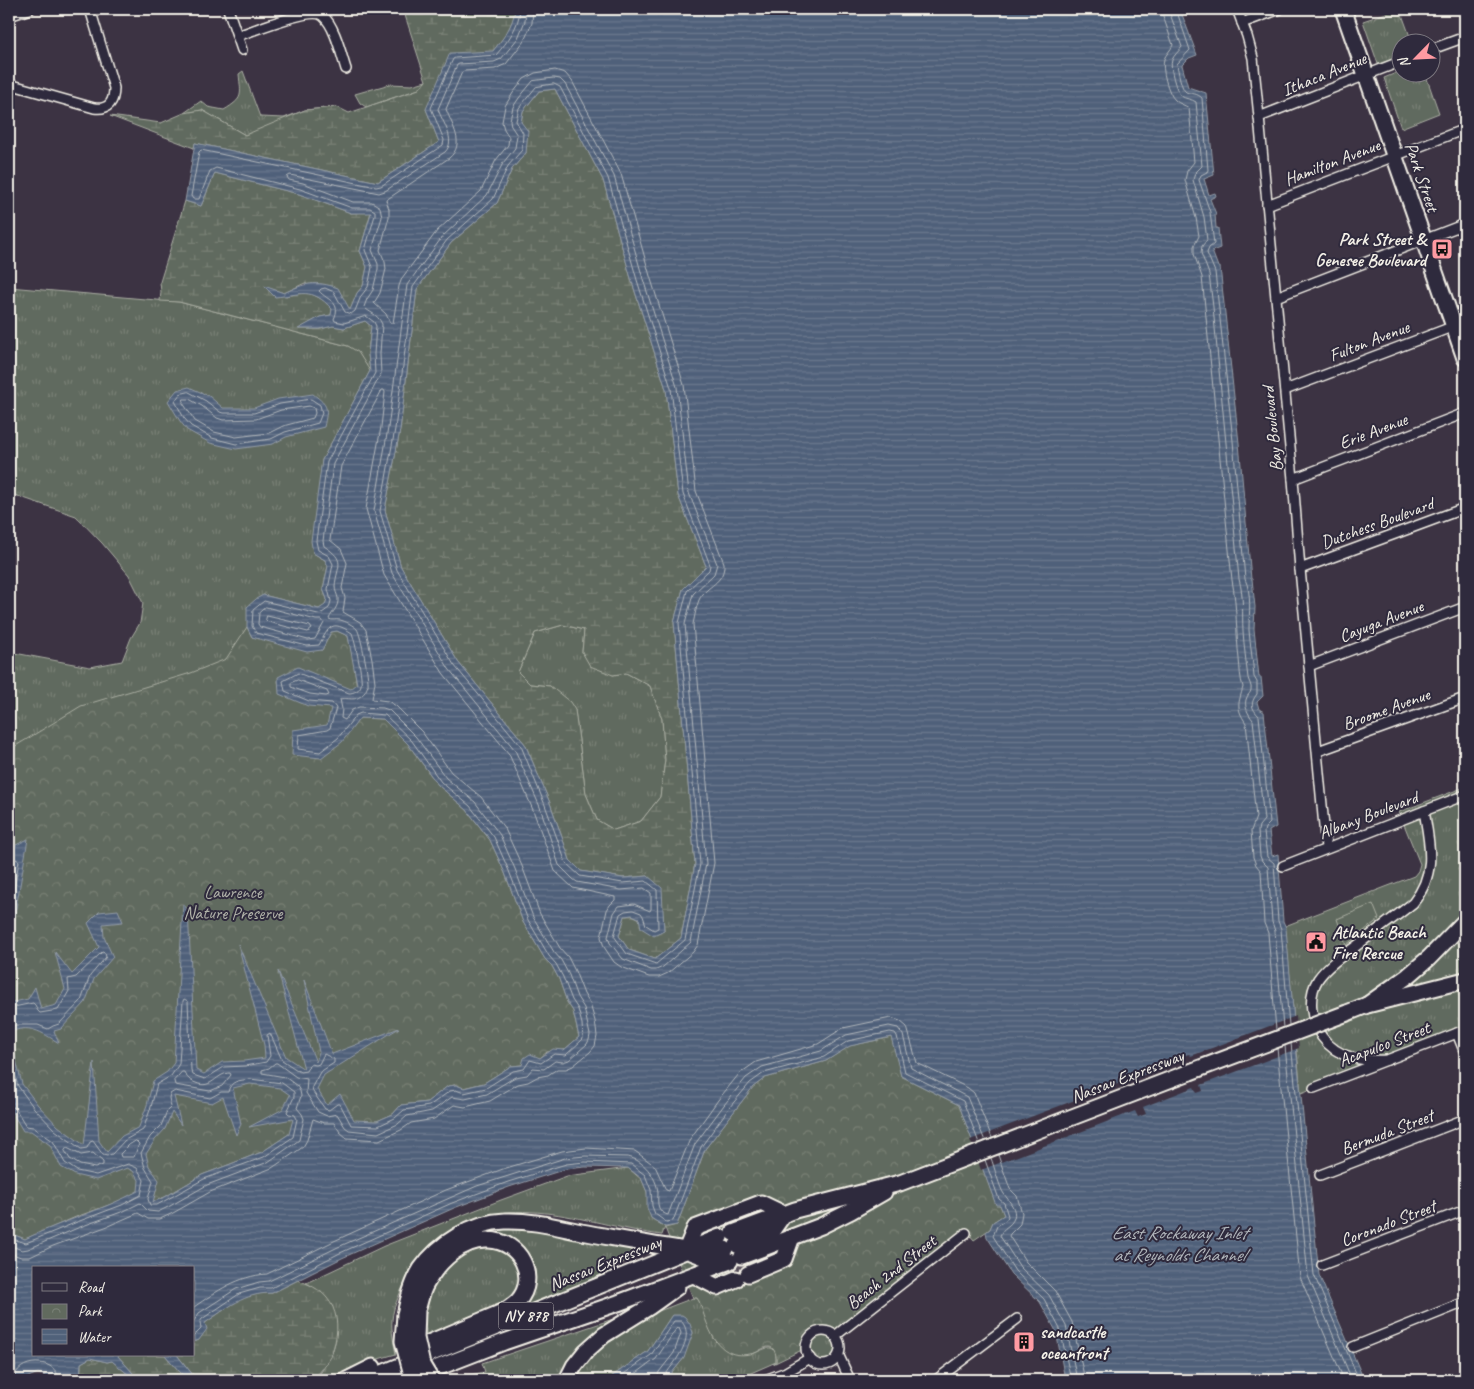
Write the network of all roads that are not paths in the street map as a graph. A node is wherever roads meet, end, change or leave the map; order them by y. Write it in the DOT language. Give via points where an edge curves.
graph roads {
  1 [pos="30,9"];
  2 [pos="90,9"];
  3 [pos="228,9"];
  4 [pos="1237,9"];
  5 [pos="1280,9"];
  6 [pos="1343,9"];
  7 [pos="9,16"];
  8 [pos="1242,23"];
  9 [pos="237,36"];
  10 [pos="1465,37"];
  11 [pos="1442,46"];
  12 [pos="242,50"];
  13 [pos="1392,65"];
  14 [pos="346,69"];
  15 [pos="1366,74"];
  16 [pos="9,84"];
  17 [pos="1260,117"];
  18 [pos="1465,129"];
  19 [pos="1394,156"];
  20 [pos="1268,205"];
  21 [pos="1465,224"];
  22 [pos="1424,240"];
  23 [pos="1276,297"];
  24 [pos="1460,324"];
  25 [pos="1465,358"];
  26 [pos="1285,390"];
  27 [pos="1465,413"];
  28 [pos="1293,479"];
  29 [pos="1465,508"];
  30 [pos="1300,569"];
  31 [pos="1465,607"];
  32 [pos="1309,666"];
  33 [pos="1465,698"];
  34 [pos="1318,751"];
  35 [pos="1465,794"];
  36 [pos="1424,811"];
  37 [pos="1326,848"];
  38 [pos="1283,866"];
  39 [pos="1465,921"];
  40 [pos="1465,980"];
  41 [pos="1367,1005"];
  42 [pos="1461,1031"];
  43 [pos="1465,1053"];
  44 [pos="1387,1060"];
  45 [pos="1314,1088"];
  46 [pos="1465,1119"];
  47 [pos="1320,1175"];
  48 [pos="900,1183"];
  49 [pos="1465,1210"];
  50 [pos="784,1214"];
  51 [pos="966,1233"];
  52 [pos="792,1237"];
  53 [pos="686,1250"];
  54 [pos="732,1250"];
  55 [pos="1322,1265"];
  56 [pos="694,1275"];
  57 [pos="1465,1302"];
  58 [pos="411,1313"];
  59 [pos="1017,1319"];
  60 [pos="835,1336"];
  61 [pos="1353,1347"];
  62 [pos="839,1356"];
  63 [pos="810,1358"];
  64 [pos="347,1380"];
  65 [pos="365,1380"];
  66 [pos="406,1380"];
  67 [pos="416,1380"];
  68 [pos="431,1380"];
  69 [pos="567,1380"];
  70 [pos="765,1380"];
  71 [pos="850,1380"];
  72 [pos="936,1380"];
  1 -- 7 [label="street"];
  2 -- 16 [label="street" via="114,88 110,104 98,108"];
  3 -- 9 [label="street"];
  4 -- 8 [label="street, Bay Boulevard"];
  5 -- 8 [label="street"];
  6 -- 15 [label="highway, Park Street"];
  8 -- 17 [label="street, Bay Boulevard" via="1253,58"];
  9 -- 12 [label="street"];
  9 -- 14 [label="street" via="302,14 318,13 333,29"];
  10 -- 11 [label="street"];
  13 -- 15 [label="street, Ithaca Avenue"];
  15 -- 17 [label="street, Ithaca Avenue"];
  15 -- 19 [label="highway, Park Street"];
  17 -- 20 [label="street, Bay Boulevard"];
  18 -- 19 [label="street, Hamilton Avenue"];
  19 -- 20 [label="street, Hamilton Avenue"];
  19 -- 22 [label="highway, Park Street"];
  20 -- 23 [label="street, Bay Boulevard"];
  21 -- 22 [label="street"];
  22 -- 23 [label="street"];
  22 -- 24 [label="highway, Park Street"];
  23 -- 26 [label="street, Bay Boulevard"];
  24 -- 25 [label="highway, Park Street"];
  24 -- 26 [label="street, Fulton Avenue"];
  26 -- 28 [label="street, Bay Boulevard"];
  27 -- 28 [label="street, Erie Avenue"];
  28 -- 30 [label="street, Bay Boulevard"];
  29 -- 30 [label="street, Dutchess Boulevard"];
  30 -- 32 [label="street, Bay Boulevard"];
  31 -- 32 [label="street, Cayuga Avenue"];
  32 -- 34 [label="street, Bay Boulevard"];
  33 -- 34 [label="street, Broome Avenue"];
  34 -- 37 [label="street, Bay Boulevard"];
  35 -- 36 [label="street, Albany Boulevard"];
  36 -- 37 [label="street, Albany Boulevard"];
  36 -- 44 [label="street" via="1431,852 1422,889 1412,902 1327,969 1313,991 1314,1022 1327,1043 1351,1058"];
  37 -- 38 [label="street, Albany Boulevard"];
  39 -- 41 [label="highway, Nassau Expressway" via="1429,958"];
  40 -- 41 [label="highway, Nassau Expressway"];
  41 -- 48 [label="highway, Nassau Expressway, bridge"];
  42 -- 43 [label="street"];
  42 -- 44 [label="street, Acapulco Street"];
  44 -- 45 [label="street, Acapulco Street"];
  46 -- 47 [label="street, Bermuda Street"];
  48 -- 50 [label="highway, Nassau Expressway"];
  48 -- 52 [label="highway, Nassau Expressway" via="821,1226"];
  49 -- 55 [label="street, Coronado Street"];
  50 -- 53 [label="highway" via="761,1203 696,1228"];
  50 -- 54 [label="highway, Nassau Expressway"];
  51 -- 60 [label="street, Beach 2nd Street"];
  52 -- 54 [label="highway, Nassau Expressway" via="775,1237"];
  52 -- 54 [label="highway" via="784,1259"];
  53 -- 54 [label="highway" via="704,1257"];
  53 -- 54 [label="highway" via="698,1234"];
  53 -- 58 [label="highway" via="535,1223 505,1221 483,1225 441,1247 421,1269 410,1292"];
  53 -- 65 [label="highway, Nassau Expressway / NY 878"];
  54 -- 56 [label="highway, Nassau Expressway"];
  56 -- 66 [label="highway, Nassau Expressway / NY 878"];
  56 -- 69 [label="highway" via="604,1335 586,1351"];
  57 -- 61 [label="street"];
  58 -- 64 [label="highway" via="440,1263 472,1242 501,1242 515,1249 524,1262 528,1274 526,1288 518,1301 505,1311"];
  58 -- 67 [label="highway, bridge" via="404,1341"];
  58 -- 68 [label="highway, bridge" via="422,1365"];
  59 -- 72 [label="street"];
  60 -- 62 [label="street" via="840,1346"];
  60 -- 63 [label="street" via="825,1331 810,1337 806,1348"];
  62 -- 63 [label="street" via="824,1365"];
  62 -- 71 [label="street"];
  63 -- 70 [label="street"];
}
